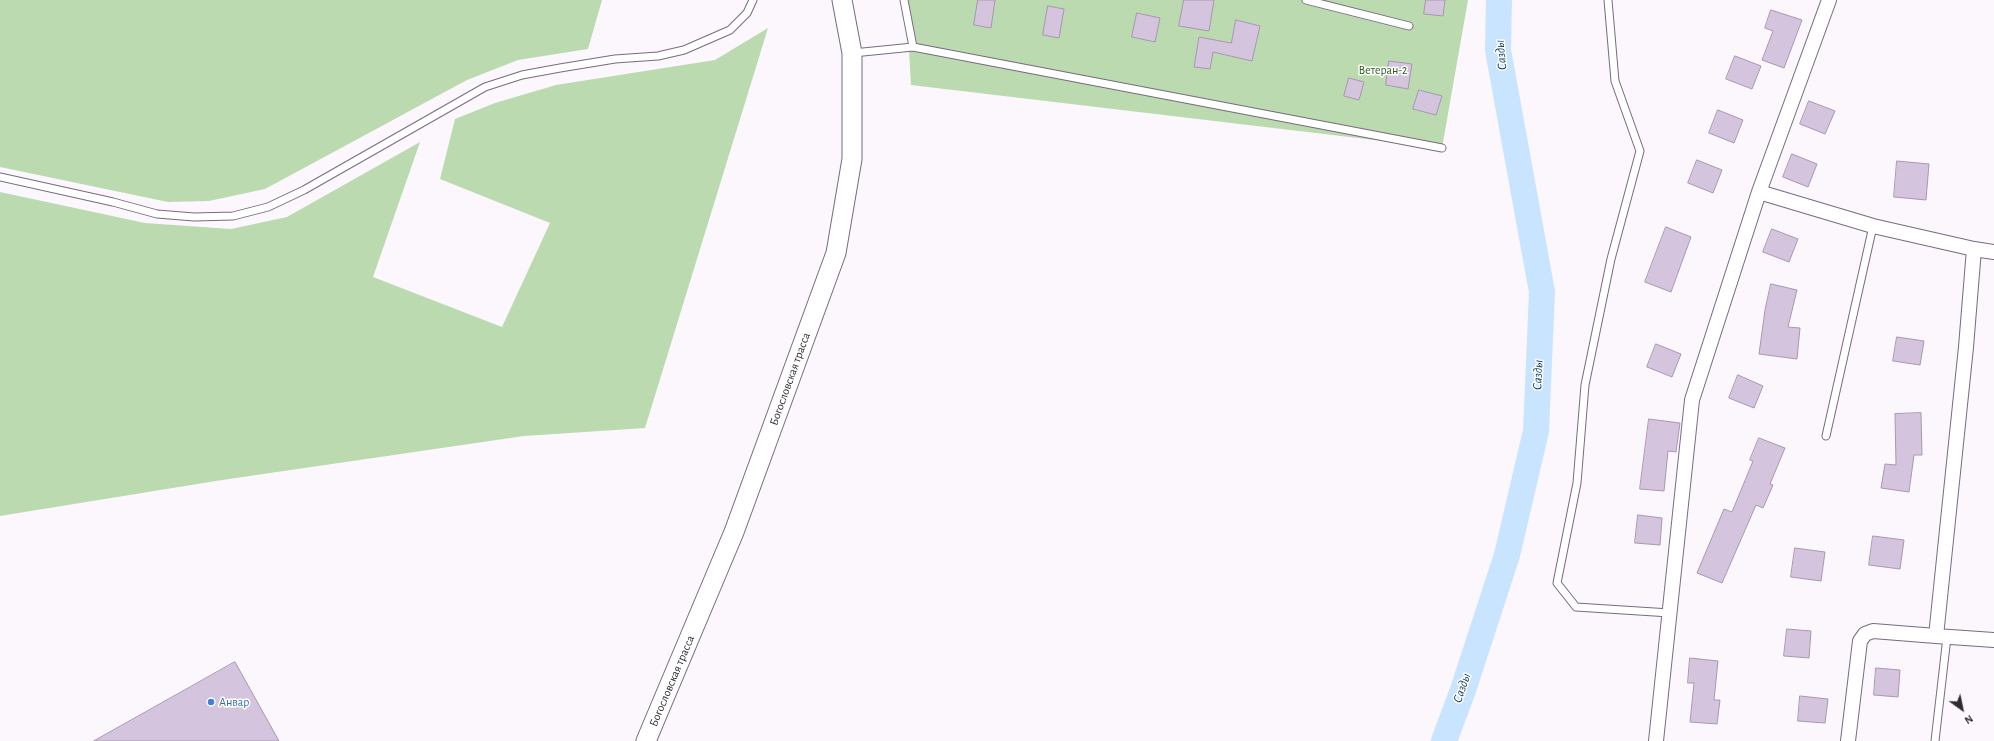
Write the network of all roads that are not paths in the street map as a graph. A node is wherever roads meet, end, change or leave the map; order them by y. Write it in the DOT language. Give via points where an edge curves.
graph roads {
  1 [pos="753,0"];
  2 [pos="842,0"];
  3 [pos="904,0"];
  4 [pos="1306,0"];
  5 [pos="1608,0"];
  6 [pos="1829,0"];
  7 [pos="1409,26"];
  8 [pos="913,47"];
  9 [pos="852,53"];
  10 [pos="1442,148"];
  11 [pos="0,177"];
  12 [pos="1759,192"];
  13 [pos="1873,226"];
  14 [pos="1974,249"];
  15 [pos="1994,252"];
  16 [pos="1826,436"];
  17 [pos="1670,613"];
  18 [pos="1942,637"];
  19 [pos="1994,640"];
  20 [pos="646,741"];
  21 [pos="1656,741"];
  22 [pos="1848,741"];
  23 [pos="1935,741"];
  1 -- 11 [label="lane" via="747,13 730,30 684,50 658,56 615,59 560,68 485,87 304,190 268,207 233,216 194,217 157,214"];
  2 -- 9 [label="main road, Богословская трасса"];
  3 -- 8 [label="lane"];
  4 -- 7 [label="lane"];
  5 -- 17 [label="lane" via="1615,81 1640,151 1611,259 1585,385 1577,483 1557,583 1576,607"];
  6 -- 12 [label="street"];
  8 -- 9 [label="lane"];
  8 -- 10 [label="lane"];
  9 -- 20 [label="main road, Богословская трасса" via="852,159 836,253 734,532"];
  12 -- 13 [label="street"];
  12 -- 17 [label="street" via="1692,400"];
  13 -- 14 [label="street"];
  13 -- 16 [label="lane"];
  14 -- 15 [label="street"];
  14 -- 18 [label="street"];
  17 -- 21 [label="street"];
  18 -- 19 [label="street"];
  18 -- 22 [label="street" via="1873,631 1865,634 1860,641"];
  18 -- 23 [label="lane"];
}
